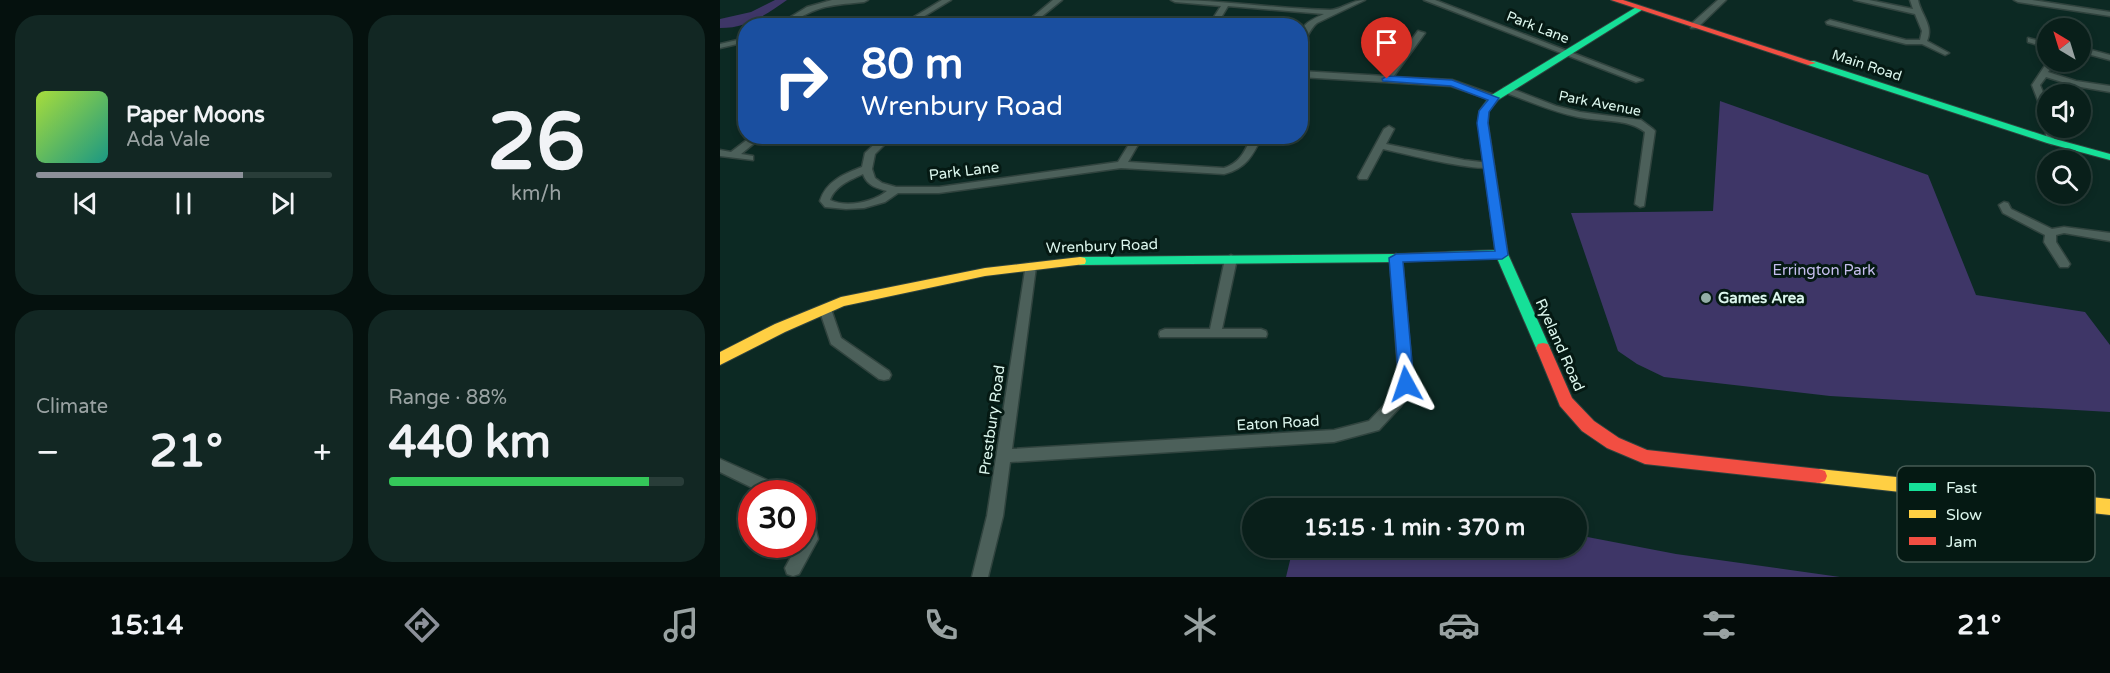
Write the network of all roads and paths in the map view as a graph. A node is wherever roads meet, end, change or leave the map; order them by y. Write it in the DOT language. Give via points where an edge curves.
graph roads {
  1 [pos="864,0"];
  2 [pos="947,0"];
  3 [pos="1058,0"];
  4 [pos="1175,0"];
  5 [pos="1361,0"];
  6 [pos="1428,0"];
  7 [pos="1616,0"];
  8 [pos="1722,0"];
  9 [pos="1858,0"];
  10 [pos="1914,0"];
  11 [pos="2018,0"];
  12 [pos="836,1"];
  13 [pos="1226,4"];
  14 [pos="1641,8"];
  15 [pos="1332,12"];
  16 [pos="1916,12"];
  17 [pos="2110,14"];
  18 [pos="793,18"];
  19 [pos="916,18"];
  20 [pos="1035,18"];
  21 [pos="1217,18"];
  22 [pos="1830,22"];
  23 [pos="1308,26"];
  24 [pos="1694,26"];
  25 [pos="1421,33"];
  26 [pos="2031,40"];
  27 [pos="738,42"];
  28 [pos="1923,42"];
  29 [pos="2037,42"];
  30 [pos="720,46"];
  31 [pos="2091,52"];
  32 [pos="1945,53"];
  33 [pos="1566,54"];
  34 [pos="2110,58"];
  35 [pos="2044,74"];
  36 [pos="1308,75"];
  37 [pos="1387,79"];
  38 [pos="1639,80"];
  39 [pos="2037,88"];
  40 [pos="2110,89"];
  41 [pos="1508,90"];
  42 [pos="1494,98"];
  43 [pos="1389,129"];
  44 [pos="2037,130"];
  45 [pos="2060,138"];
  46 [pos="748,144"];
  47 [pos="880,144"];
  48 [pos="1134,144"];
  49 [pos="1253,144"];
  50 [pos="1380,146"];
  51 [pos="720,153"];
  52 [pos="733,155"];
  53 [pos="2110,157"];
  54 [pos="750,158"];
  55 [pos="1121,165"];
  56 [pos="1489,166"];
  57 [pos="867,169"];
  58 [pos="1363,177"];
  59 [pos="895,190"];
  60 [pos="1640,204"];
  61 [pos="2004,205"];
  62 [pos="2051,233"];
  63 [pos="2110,237"];
  64 [pos="1502,255"];
  65 [pos="1396,258"];
  66 [pos="1231,260"];
  67 [pos="2064,264"];
  68 [pos="1030,267"];
  69 [pos="825,309"];
  70 [pos="1166,334"];
  71 [pos="1215,334"];
  72 [pos="1261,334"];
  73 [pos="720,359"];
  74 [pos="884,375"];
  75 [pos="1003,456"];
  76 [pos="720,465"];
  77 [pos="752,480"];
  78 [pos="1897,484"];
  79 [pos="2095,505"];
  80 [pos="2110,507"];
  81 [pos="799,558"];
  82 [pos="793,568"];
  83 [pos="980,577"];
  1 -- 12 [label="street"];
  2 -- 19 [label="street"];
  3 -- 20 [label="street"];
  4 -- 13 [label="street"];
  5 -- 15 [label="street"];
  6 -- 33 [label="street, Park Lane"];
  7 -- 14 [label="street, Main Road"];
  8 -- 24 [label="street"];
  9 -- 16 [label="street"];
  10 -- 16 [label="street"];
  11 -- 17 [label="street"];
  12 -- 18 [label="street"];
  13 -- 15 [label="street"];
  13 -- 21 [label="street"];
  14 -- 24 [label="street, Main Road"];
  14 -- 33 [label="street"];
  15 -- 23 [label="street"];
  16 -- 28 [label="street" via="1927,28"];
  22 -- 28 [label="street" via="1906,42"];
  24 -- 44 [label="street, Main Road"];
  25 -- 37 [label="street"];
  26 -- 29 [label="street"];
  27 -- 30 [label="street"];
  28 -- 32 [label="street"];
  31 -- 34 [label="street"];
  33 -- 38 [label="street, Park Lane"];
  33 -- 41 [label="street"];
  35 -- 39 [label="street"];
  35 -- 40 [label="street"];
  36 -- 37 [label="street"];
  37 -- 42 [label="street" via="1452,83"];
  41 -- 42 [label="street"];
  41 -- 60 [label="street, Park Avenue" via="1553,108 1638,122 1648,128"];
  42 -- 56 [label="street, Ryeland Road" via="1484,111 1483,123"];
  43 -- 50 [label="street"];
  45 -- 53 [label="street, Main Road"];
  46 -- 52 [label="street"];
  47 -- 57 [label="street" via="870,153"];
  48 -- 55 [label="street"];
  49 -- 55 [label="street, Park Lane" via="1245,161 1232,170"];
  50 -- 56 [label="street"];
  50 -- 58 [label="street"];
  51 -- 52 [label="street"];
  52 -- 54 [label="street"];
  55 -- 59 [label="street, Park Lane" via="939,190"];
  56 -- 64 [label="street, Ryeland Road"];
  57 -- 59 [label="street, Park Lane" via="870,179"];
  57 -- 59 [label="street, Park Lane" via="831,189 825,201 837,207 868,204 883,200"];
  61 -- 62 [label="street" via="2007,211"];
  62 -- 63 [label="street" via="2064,230"];
  62 -- 67 [label="street" via="2050,242"];
  64 -- 65 [label="street, Wrenbury Road"];
  64 -- 78 [label="street, Ryeland Road" via="1566,402 1588,426 1613,443 1645,457"];
  65 -- 66 [label="street, Wrenbury Road"];
  65 -- 75 [label="street, Eaton Road" via="1406,384 1374,426 1334,436"];
  66 -- 68 [label="street, Wrenbury Road" via="1081,261"];
  66 -- 71 [label="street"];
  68 -- 69 [label="street, Wrenbury Road" via="923,283"];
  68 -- 75 [label="street, Prestbury Road"];
  69 -- 73 [label="street, Wrenbury Road"];
  69 -- 74 [label="street" via="836,341"];
  70 -- 71 [label="street"];
  71 -- 72 [label="street"];
  75 -- 83 [label="street, Prestbury Road" via="995,516"];
  76 -- 77 [label="street"];
  79 -- 80 [label="street, Ryeland Road"];
  81 -- 82 [label="street"];
}
